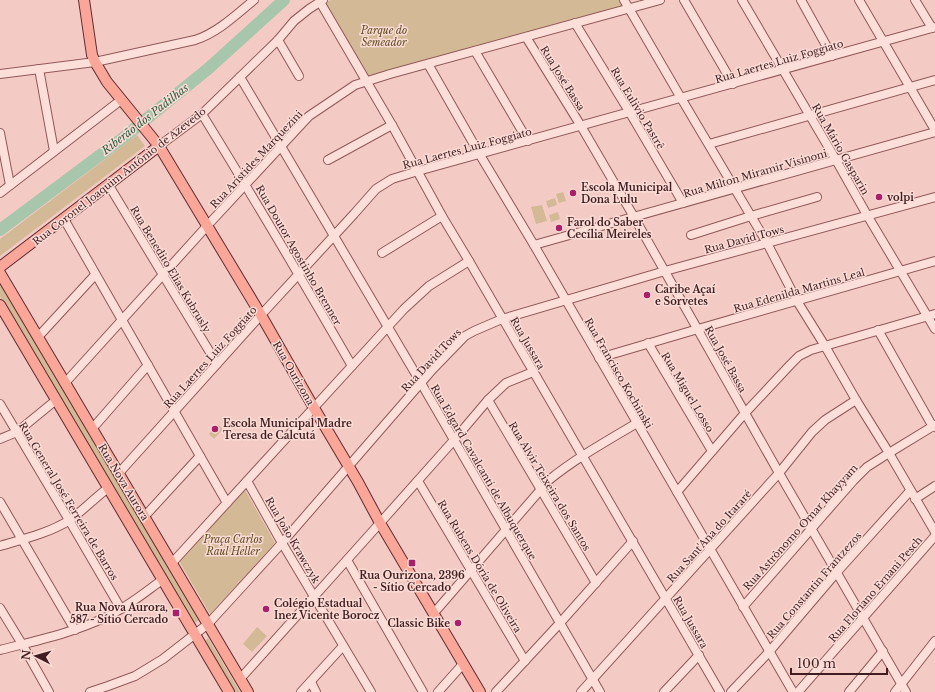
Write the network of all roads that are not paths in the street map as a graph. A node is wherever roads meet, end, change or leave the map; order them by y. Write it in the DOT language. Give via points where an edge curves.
graph roads {
  1 [pos="84,0"];
  2 [pos="253,0"];
  3 [pos="624,0"];
  4 [pos="660,0"];
  5 [pos="684,0"];
  6 [pos="742,0"];
  7 [pos="801,0"];
  8 [pos="859,0"];
  9 [pos="915,0"];
  10 [pos="322,1"];
  11 [pos="629,8"];
  12 [pos="575,23"];
  13 [pos="933,28"];
  14 [pos="526,37"];
  15 [pos="278,40"];
  16 [pos="883,42"];
  17 [pos="475,51"];
  18 [pos="832,56"];
  19 [pos="95,62"];
  20 [pos="428,64"];
  21 [pos="39,69"];
  22 [pos="782,70"];
  23 [pos="0,74"];
  24 [pos="300,76"];
  25 [pos="240,77"];
  26 [pos="935,80"];
  27 [pos="366,82"];
  28 [pos="733,84"];
  29 [pos="910,87"];
  30 [pos="681,98"];
  31 [pos="121,100"];
  32 [pos="630,113"];
  33 [pos="202,114"];
  34 [pos="810,115"];
  35 [pos="392,124"];
  36 [pos="581,126"];
  37 [pos="935,131"];
  38 [pos="0,133"];
  39 [pos="528,141"];
  40 [pos="709,144"];
  41 [pos="281,146"];
  42 [pos="156,149"];
  43 [pos="54,151"];
  44 [pos="480,155"];
  45 [pos="328,160"];
  46 [pos="836,160"];
  47 [pos="418,171"];
  48 [pos="108,184"];
  49 [pos="246,184"];
  50 [pos="10,185"];
  51 [pos="736,188"];
  52 [pos="0,193"];
  53 [pos="816,197"];
  54 [pos="935,197"];
  55 [pos="683,203"];
  56 [pos="867,215"];
  57 [pos="442,216"];
  58 [pos="751,216"];
  59 [pos="634,217"];
  60 [pos="64,219"];
  61 [pos="207,226"];
  62 [pos="691,235"];
  63 [pos="334,236"];
  64 [pos="767,243"];
  65 [pos="534,245"];
  66 [pos="382,253"];
  67 [pos="469,261"];
  68 [pos="935,261"];
  69 [pos="0,267"];
  70 [pos="665,271"];
  71 [pos="900,271"];
  72 [pos="0,273"];
  73 [pos="299,274"];
  74 [pos="96,275"];
  75 [pos="163,275"];
  76 [pos="565,300"];
  77 [pos="798,301"];
  78 [pos="0,305"];
  79 [pos="261,315"];
  80 [pos="931,315"];
  81 [pos="502,319"];
  82 [pos="122,320"];
  83 [pos="388,327"];
  84 [pos="698,329"];
  85 [pos="935,329"];
  86 [pos="878,330"];
  87 [pos="38,337"];
  88 [pos="648,344"];
  89 [pos="826,346"];
  90 [pos="599,358"];
  91 [pos="217,364"];
  92 [pos="148,365"];
  93 [pos="352,366"];
  94 [pos="533,372"];
  95 [pos="65,383"];
  96 [pos="422,383"];
  97 [pos="56,400"];
  98 [pos="488,400"];
  99 [pos="856,400"];
  100 [pos="0,404"];
  101 [pos="314,408"];
  102 [pos="174,411"];
  103 [pos="745,413"];
  104 [pos="637,423"];
  105 [pos="934,426"];
  106 [pos="92,429"];
  107 [pos="17,432"];
  108 [pos="0,439"];
  109 [pos="454,440"];
  110 [pos="712,451"];
  111 [pos="889,453"];
  112 [pos="200,456"];
  113 [pos="582,456"];
  114 [pos="349,467"];
  115 [pos="118,473"];
  116 [pos="779,473"];
  117 [pos="247,481"];
  118 [pos="418,481"];
  119 [pos="935,486"];
  120 [pos="108,488"];
  121 [pos="541,490"];
  122 [pos="910,491"];
  123 [pos="676,492"];
  124 [pos="915,500"];
  125 [pos="0,502"];
  126 [pos="227,503"];
  127 [pos="144,517"];
  128 [pos="70,520"];
  129 [pos="380,523"];
  130 [pos="151,529"];
  131 [pos="812,529"];
  132 [pos="506,530"];
  133 [pos="935,532"];
  134 [pos="935,536"];
  135 [pos="23,539"];
  136 [pos="138,539"];
  137 [pos="632,541"];
  138 [pos="159,542"];
  139 [pos="282,543"];
  140 [pos="0,546"];
  141 [pos="710,549"];
  142 [pos="147,554"];
  143 [pos="347,560"];
  144 [pos="172,563"];
  145 [pos="471,570"];
  146 [pos="837,572"];
  147 [pos="162,580"];
  148 [pos="596,583"];
  149 [pos="314,597"];
  150 [pos="666,598"];
  151 [pos="743,606"];
  152 [pos="0,608"];
  153 [pos="122,609"];
  154 [pos="434,613"];
  155 [pos="863,618"];
  156 [pos="560,623"];
  157 [pos="208,624"];
  158 [pos="75,630"];
  159 [pos="195,634"];
  160 [pos="935,641"];
  161 [pos="22,644"];
  162 [pos="343,646"];
  163 [pos="0,650"];
  164 [pos="883,651"];
  165 [pos="769,652"];
  166 [pos="699,655"];
  167 [pos="525,660"];
  168 [pos="463,664"];
  169 [pos="240,679"];
  170 [pos="593,679"];
  171 [pos="311,682"];
  172 [pos="902,684"];
  173 [pos="49,692"];
  174 [pos="90,692"];
  175 [pos="228,692"];
  176 [pos="248,692"];
  177 [pos="301,692"];
  178 [pos="316,692"];
  179 [pos="371,692"];
  180 [pos="423,692"];
  181 [pos="438,692"];
  182 [pos="480,692"];
  183 [pos="496,692"];
  184 [pos="582,692"];
  185 [pos="600,692"];
  186 [pos="664,692"];
  187 [pos="720,692"];
  188 [pos="731,692"];
  189 [pos="793,692"];
  190 [pos="798,692"];
  191 [pos="849,692"];
  192 [pos="895,692"];
  193 [pos="906,692"];
  1 -- 19 [label="main road, Rua Ourizona" via="90,47"];
  2 -- 19 [label="street" via="219,28 201,38"];
  3 -- 11 [label="street"];
  4 -- 11 [label="street, Rua Aristides Marquezini"];
  5 -- 28 [label="street"];
  6 -- 22 [label="street, Rua Mário Gasparin"];
  7 -- 18 [label="street"];
  8 -- 16 [label="street"];
  9 -- 13 [label="street"];
  10 -- 15 [label="street, Rua Coronel Joaquim Antônio de Azevedo" via="294,21"];
  10 -- 27 [label="street, Rua Jussara"];
  11 -- 12 [label="street, Rua Aristides Marquezini"];
  11 -- 30 [label="street"];
  12 -- 14 [label="street, Rua Aristides Marquezini"];
  12 -- 32 [label="street, Rua Eulivio Pastrê"];
  13 -- 16 [label="street, Rua Laertes Luiz Foggiato"];
  14 -- 17 [label="street, Rua Aristides Marquezini"];
  14 -- 36 [label="street, Rua José Bassa"];
  15 -- 24 [label="street"];
  15 -- 25 [label="street, Rua Coronel Joaquim Antônio de Azevedo"];
  16 -- 18 [label="street, Rua Laertes Luiz Foggiato"];
  16 -- 29 [label="street"];
  17 -- 20 [label="street, Rua Aristides Marquezini"];
  17 -- 39 [label="street"];
  18 -- 22 [label="street, Rua Laertes Luiz Foggiato"];
  19 -- 21 [label="street"];
  19 -- 31 [label="main road, Rua Ourizona"];
  20 -- 27 [label="street, Rua Aristides Marquezini"];
  20 -- 44 [label="street, Rua Francisco Kochinski"];
  21 -- 23 [label="street"];
  21 -- 43 [label="street"];
  22 -- 28 [label="street, Rua Laertes Luiz Foggiato"];
  22 -- 34 [label="street, Rua Mário Gasparin"];
  25 -- 33 [label="street, Rua Coronel Joaquim Antônio de Azevedo"];
  25 -- 41 [label="street, Rua Edgard Cavalcanti de Albuquerque"];
  26 -- 29 [label="street"];
  27 -- 35 [label="street, Rua Jussara"];
  27 -- 41 [label="street, Rua Aristides Marquezini" via="355,85 310,116"];
  28 -- 30 [label="street, Rua Laertes Luiz Foggiato"];
  29 -- 34 [label="street"];
  29 -- 37 [label="street"];
  30 -- 32 [label="street, Rua Laertes Luiz Foggiato"];
  30 -- 40 [label="street"];
  31 -- 42 [label="main road, Rua Ourizona" via="149,133"];
  31 -- 43 [label="street"];
  32 -- 36 [label="street, Rua Laertes Luiz Foggiato"];
  32 -- 55 [label="street, Rua Eulivio Pastrê"];
  33 -- 42 [label="street, Rua Coronel Joaquim Antônio de Azevedo"];
  33 -- 49 [label="street, Rua Doutor Agostinho Brenner"];
  34 -- 40 [label="street"];
  34 -- 46 [label="street, Rua Mário Gasparin"];
  35 -- 45 [label="street"];
  35 -- 47 [label="street, Rua Jussara"];
  36 -- 39 [label="street, Rua Laertes Luiz Foggiato"];
  36 -- 59 [label="street, Rua José Bassa"];
  37 -- 46 [label="street, Rua Milton Miramir Visinoni"];
  38 -- 50 [label="street"];
  39 -- 44 [label="street, Rua Laertes Luiz Foggiato"];
  40 -- 51 [label="street"];
  41 -- 49 [label="street, Rua Aristides Marquezini"];
  41 -- 63 [label="street, Rua Edgard Cavalcanti de Albuquerque"];
  42 -- 48 [label="main road, Rua Coronel Joaquim Antônio de Azevedo"];
  42 -- 61 [label="main road, Rua Ourizona" via="166,156"];
  43 -- 50 [label="street"];
  44 -- 47 [label="street, Rua Laertes Luiz Foggiato"];
  44 -- 65 [label="street, Rua Francisco Kochinski"];
  46 -- 51 [label="street, Rua Milton Miramir Visinoni"];
  46 -- 56 [label="street, Rua Mário Gasparin"];
  47 -- 57 [label="street, Rua Jussara"];
  47 -- 63 [label="street, Rua Laertes Luiz Foggiato" via="392,179 376,189"];
  48 -- 60 [label="main road, Rua Coronel Joaquim Antônio de Azevedo"];
  48 -- 75 [label="street, Rua Benedito Elias Kubrusly"];
  49 -- 61 [label="street, Rua Aristides Marquezini"];
  49 -- 73 [label="street, Rua Doutor Agostinho Brenner"];
  50 -- 52 [label="street"];
  51 -- 55 [label="street, Rua Milton Miramir Visinoni"];
  51 -- 58 [label="street"];
  53 -- 58 [label="street"];
  54 -- 56 [label="street, Rua David Tows"];
  55 -- 59 [label="street, Rua Milton Miramir Visinoni"];
  56 -- 64 [label="street, Rua David Tows"];
  56 -- 71 [label="street, Rua Mário Gasparin"];
  57 -- 66 [label="street"];
  57 -- 67 [label="street, Rua Jussara"];
  58 -- 62 [label="street"];
  58 -- 64 [label="street"];
  59 -- 65 [label="street, Rua Milton Miramir Visinoni"];
  59 -- 70 [label="street, Rua José Bassa"];
  60 -- 69 [label="main road, Rua Coronel Joaquim Antônio de Azevedo"];
  60 -- 74 [label="street"];
  61 -- 75 [label="street, Rua Aristides Marquezini"];
  61 -- 79 [label="main road, Rua Ourizona"];
  63 -- 73 [label="street, Rua Laertes Luiz Foggiato"];
  63 -- 83 [label="street, Rua Edgard Cavalcanti de Albuquerque"];
  64 -- 70 [label="street, Rua David Tows"];
  64 -- 77 [label="street"];
  65 -- 76 [label="street, Rua Francisco Kochinski"];
  67 -- 81 [label="street, Rua Jussara"];
  67 -- 83 [label="street" via="429,286"];
  68 -- 71 [label="street, Rua Edenilda Martins Leal"];
  70 -- 76 [label="street, Rua David Tows"];
  70 -- 84 [label="street, Rua José Bassa"];
  71 -- 77 [label="street, Rua Edenilda Martins Leal"];
  71 -- 80 [label="street, Rua Mário Gasparin"];
  72 -- 87 [label="main road, Rua Nova Aurora"];
  73 -- 79 [label="street, Rua Laertes Luiz Foggiato"];
  73 -- 93 [label="street, Rua Doutor Agostinho Brenner"];
  74 -- 82 [label="street"];
  74 -- 87 [label="street"];
  75 -- 82 [label="street, Rua Aristides Marquezini"];
  75 -- 91 [label="street, Rua Benedito Elias Kubrusly"];
  76 -- 81 [label="street, Rua David Tows"];
  76 -- 90 [label="street, Rua Francisco Kochinski"];
  77 -- 84 [label="street, Rua Edenilda Martins Leal"];
  77 -- 89 [label="street"];
  78 -- 97 [label="main road, Rua Nova Aurora"];
  79 -- 91 [label="street, Rua Laertes Luiz Foggiato"];
  79 -- 101 [label="main road, Rua Ourizona"];
  80 -- 85 [label="street, Rua Mário Gasparin"];
  80 -- 86 [label="street"];
  81 -- 94 [label="street, Rua Jussara"];
  81 -- 96 [label="street, Rua David Tows" via="465,336"];
  82 -- 92 [label="street"];
  82 -- 95 [label="street, Rua Aristides Marquezini"];
  83 -- 93 [label="street"];
  83 -- 96 [label="street, Rua Edgard Cavalcanti de Albuquerque"];
  84 -- 88 [label="street, Rua Edenilda Martins Leal"];
  84 -- 103 [label="street, Rua José Bassa"];
  86 -- 89 [label="street"];
  86 -- 105 [label="street"];
  87 -- 95 [label="main road, Rua Nova Aurora"];
  88 -- 90 [label="street, Rua Edenilda Martins Leal"];
  88 -- 110 [label="street, Rua Miguel Losso"];
  89 -- 99 [label="street"];
  89 -- 103 [label="street" via="799,356"];
  90 -- 104 [label="street, Rua Francisco Kochinski"];
  91 -- 102 [label="street, Rua Laertes Luiz Foggiato"];
  92 -- 102 [label="street"];
  92 -- 106 [label="street"];
  93 -- 101 [label="street"];
  94 -- 98 [label="street" via="506,383"];
  94 -- 113 [label="street, Rua Jussara"];
  95 -- 106 [label="main road, Rua Nova Aurora"];
  96 -- 109 [label="street, Rua Edgard Cavalcanti de Albuquerque"];
  96 -- 114 [label="street, Rua David Tows"];
  97 -- 107 [label="street"];
  97 -- 120 [label="main road, Rua Nova Aurora"];
  98 -- 109 [label="street"];
  98 -- 121 [label="street, Rua Alvir Teixeira dos Santos"];
  99 -- 111 [label="street"];
  99 -- 116 [label="street, Rua Sant'Ana do Itararé" via="825,420 812,432"];
  100 -- 107 [label="street, Rua General José Ferreira de Barros"];
  101 -- 114 [label="main road, Rua Ourizona"];
  101 -- 117 [label="street"];
  102 -- 112 [label="street"];
  102 -- 115 [label="street, Rua Laertes Luiz Foggiato"];
  103 -- 110 [label="street"];
  103 -- 116 [label="street, Rua José Bassa"];
  104 -- 113 [label="street"];
  104 -- 123 [label="street, Rua Francisco Kochinski"];
  105 -- 111 [label="street, Rua Astrônomo Omar Khayyam"];
  106 -- 115 [label="main road, Rua Nova Aurora"];
  107 -- 108 [label="street"];
  107 -- 128 [label="street, Rua General José Ferreira de Barros"];
  109 -- 118 [label="street"];
  109 -- 132 [label="street, Rua Edgard Cavalcanti de Albuquerque"];
  110 -- 123 [label="street"];
  111 -- 122 [label="street"];
  111 -- 131 [label="street, Rua Astrônomo Omar Khayyam" via="867,467"];
  112 -- 126 [label="street"];
  112 -- 127 [label="street"];
  113 -- 121 [label="street" via="549,480"];
  113 -- 137 [label="street, Rua Jussara"];
  114 -- 129 [label="main road, Rua Ourizona"];
  114 -- 139 [label="street, Rua David Tows"];
  115 -- 127 [label="main road, Rua Nova Aurora"];
  116 -- 131 [label="street, Rua José Bassa"];
  116 -- 141 [label="street, Rua Sant'Ana do Itararé"];
  117 -- 126 [label="street"];
  117 -- 139 [label="street, Rua João Krawczyk"];
  118 -- 129 [label="street"];
  118 -- 145 [label="street, Rua Rubens Dória de Oliveira"];
  119 -- 124 [label="street"];
  120 -- 128 [label="street"];
  120 -- 136 [label="main road, Rua Nova Aurora"];
  121 -- 132 [label="street"];
  121 -- 148 [label="street, Rua Alvir Teixeira dos Santos"];
  122 -- 124 [label="street"];
  122 -- 146 [label="street, Rua Constantin Frantzezos"];
  123 -- 141 [label="street, Rua Francisco Kochinski"];
  124 -- 133 [label="street"];
  125 -- 135 [label="street"];
  126 -- 144 [label="street"];
  127 -- 130 [label="main road, Rua Nova Aurora"];
  128 -- 135 [label="street"];
  128 -- 153 [label="street, Rua General José Ferreira de Barros"];
  129 -- 143 [label="street"];
  129 -- 154 [label="main road, Rua Ourizona"];
  130 -- 136 [label="main road" via="145,540"];
  130 -- 138 [label="main road, Rua Nova Aurora"];
  131 -- 146 [label="street, Rua José Bassa"];
  131 -- 151 [label="street, Rua Astrônomo Omar Khayyam"];
  132 -- 145 [label="street"];
  132 -- 156 [label="street, Rua Edgard Cavalcanti de Albuquerque"];
  134 -- 155 [label="street, Rua Floriano Ernani Pesch"];
  135 -- 140 [label="street"];
  135 -- 158 [label="street"];
  136 -- 142 [label="main road, Rua Nova Aurora"];
  137 -- 148 [label="street"];
  137 -- 150 [label="street, Rua Jussara"];
  138 -- 142 [label="main road" via="148,547"];
  138 -- 144 [label="main road, Rua Nova Aurora"];
  139 -- 149 [label="street, Rua João Krawczyk"];
  139 -- 157 [label="street, Rua David Tows"];
  141 -- 150 [label="street, Rua Sant'Ana do Itararé"];
  141 -- 151 [label="street, Rua Francisco Kochinski"];
  142 -- 147 [label="main road, Rua Nova Aurora"];
  143 -- 149 [label="street"];
  143 -- 180 [label="street"];
  144 -- 157 [label="main road, Rua Nova Aurora"];
  145 -- 154 [label="street"];
  145 -- 167 [label="street, Rua Rubens Dória de Oliveira"];
  146 -- 155 [label="street, Rua José Bassa"];
  146 -- 165 [label="street, Rua Constantin Frantzezos"];
  147 -- 153 [label="street"];
  147 -- 159 [label="main road, Rua Nova Aurora"];
  148 -- 156 [label="street"];
  149 -- 162 [label="street, Rua João Krawczyk"];
  149 -- 169 [label="street"];
  150 -- 166 [label="street, Rua Jussara"];
  150 -- 170 [label="street, Rua Sant'Ana do Itararé"];
  151 -- 165 [label="street, Rua Francisco Kochinski"];
  152 -- 161 [label="street"];
  153 -- 158 [label="street"];
  154 -- 168 [label="main road, Rua Ourizona"];
  155 -- 164 [label="street, Rua José Bassa"];
  155 -- 190 [label="street, Rua Floriano Ernani Pesch"];
  156 -- 167 [label="street"];
  156 -- 170 [label="street, Rua Edgard Cavalcanti de Albuquerque"];
  157 -- 159 [label="street, Rua David Tows"];
  157 -- 169 [label="main road, Rua Nova Aurora"];
  158 -- 161 [label="street"];
  159 -- 174 [label="street, Rua David Tows" via="163,659 135,676"];
  159 -- 175 [label="main road, Rua Nova Aurora"];
  160 -- 172 [label="street"];
  161 -- 163 [label="street"];
  161 -- 173 [label="street"];
  162 -- 171 [label="street"];
  162 -- 179 [label="street, Rua João Krawczyk"];
  164 -- 172 [label="street, Rua José Bassa"];
  164 -- 191 [label="street"];
  165 -- 188 [label="street, Rua Constantin Frantzezos"];
  165 -- 189 [label="street, Rua Francisco Kochinski"];
  166 -- 186 [label="street"];
  166 -- 187 [label="street, Rua Jussara"];
  167 -- 183 [label="street"];
  168 -- 181 [label="street"];
  168 -- 182 [label="main road, Rua Ourizona"];
  169 -- 176 [label="main road, Rua Nova Aurora"];
  170 -- 184 [label="street, Rua Sant'Ana do Itararé"];
  170 -- 185 [label="street, Rua Edgard Cavalcanti de Albuquerque"];
  171 -- 177 [label="street"];
  171 -- 178 [label="street"];
  172 -- 192 [label="street"];
  172 -- 193 [label="street, Rua José Bassa"];
}
